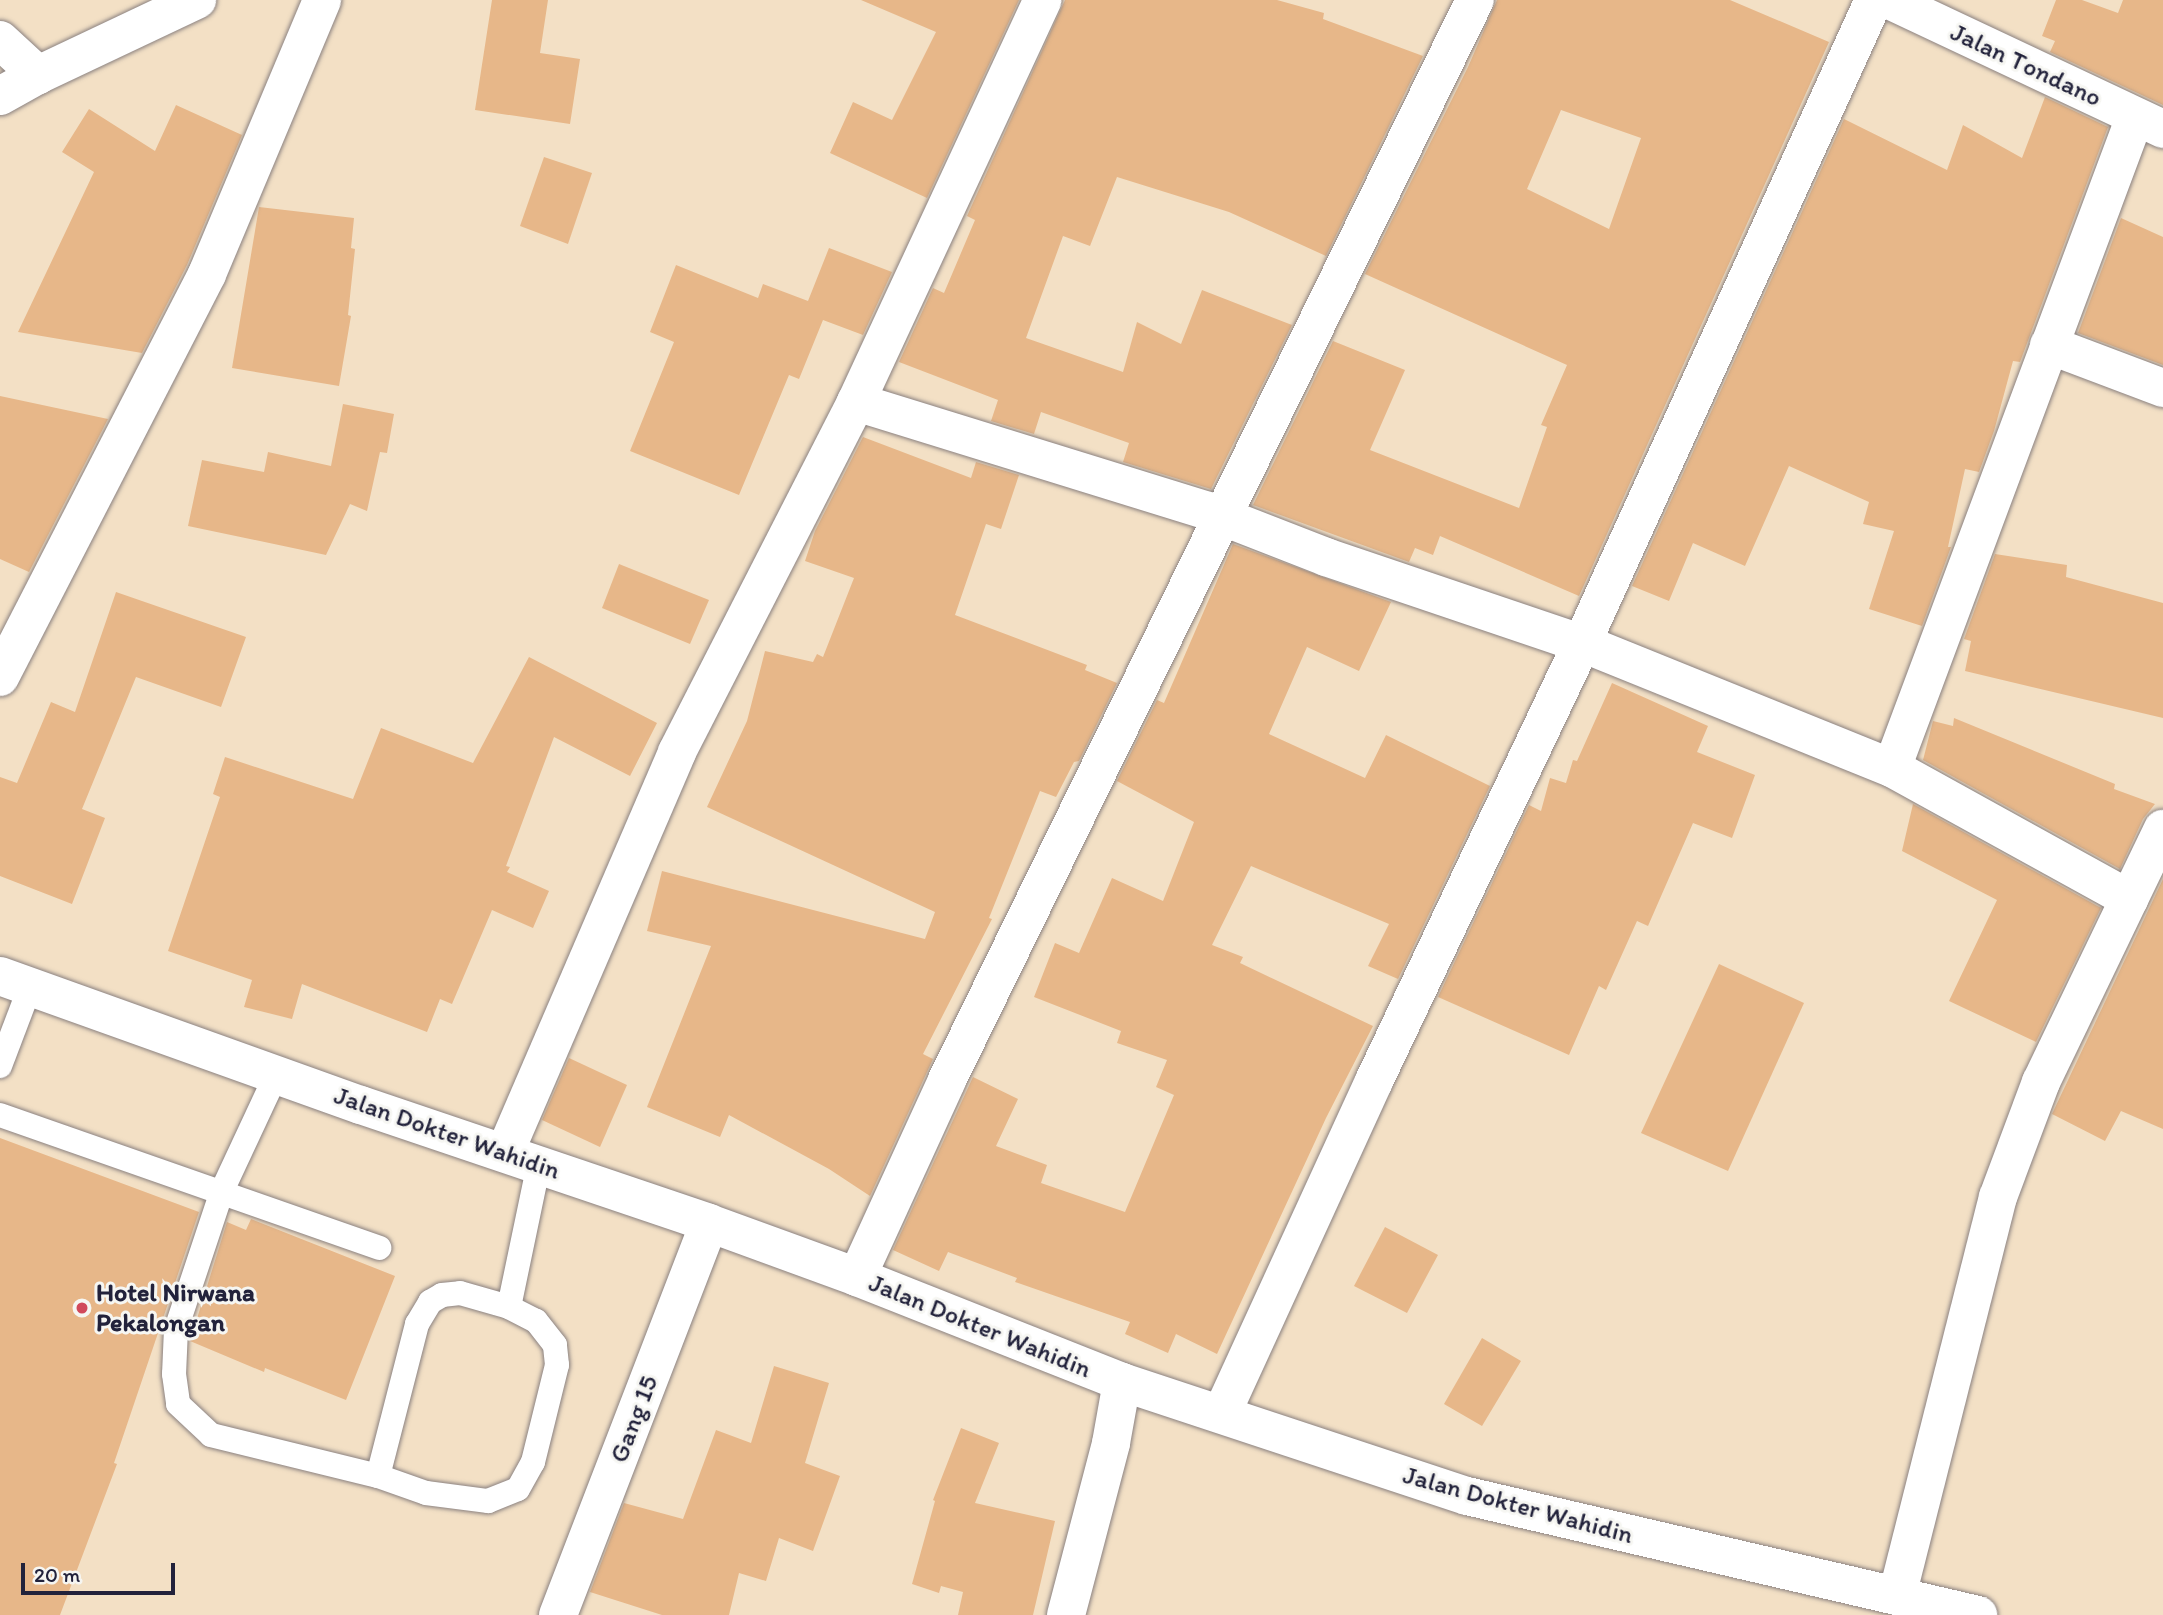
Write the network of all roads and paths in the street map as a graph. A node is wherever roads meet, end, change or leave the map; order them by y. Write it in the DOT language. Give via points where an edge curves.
graph roads {
  1 [pos="197,0"];
  2 [pos="322,0"];
  3 [pos="1043,0"];
  4 [pos="1475,0"];
  5 [pos="1874,0"];
  6 [pos="1889,0"];
  7 [pos="0,40"];
  8 [pos="38,75"];
  9 [pos="0,96"];
  10 [pos="2149,123"];
  11 [pos="2049,345"];
  12 [pos="2163,388"];
  13 [pos="856,402"];
  14 [pos="1221,517"];
  15 [pos="1582,643"];
  16 [pos="0,677"];
  17 [pos="1892,768"];
  18 [pos="2163,829"];
  19 [pos="2129,899"];
  20 [pos="15,981"];
  21 [pos="0,1066"];
  22 [pos="277,1073"];
  23 [pos="0,1115"];
  24 [pos="522,1158"];
  25 [pos="222,1191"];
  26 [pos="709,1223"];
  27 [pos="379,1248"];
  28 [pos="857,1277"];
  29 [pos="509,1307"];
  30 [pos="1122,1382"];
  31 [pos="1222,1413"];
  32 [pos="378,1476"];
  33 [pos="1898,1596"];
  34 [pos="1964,1614"];
  35 [pos="558,1615"];
  36 [pos="1066,1615"];
  1 -- 8 [label="street"];
  2 -- 16 [label="street" via="207,275"];
  3 -- 13 [label="street"];
  4 -- 14 [label="street"];
  5 -- 15 [label="street"];
  6 -- 10 [label="street, Jalan Tondano"];
  7 -- 8 [label="street"];
  8 -- 9 [label="street"];
  10 -- 11 [label="street"];
  11 -- 12 [label="street"];
  11 -- 17 [label="street"];
  13 -- 14 [label="street"];
  13 -- 24 [label="street" via="677,752"];
  14 -- 15 [label="street"];
  14 -- 28 [label="street" via="947,1080"];
  15 -- 17 [label="street"];
  15 -- 31 [label="street"];
  17 -- 19 [label="street"];
  18 -- 19 [label="street"];
  19 -- 33 [label="street" via="2041,1082 1998,1197"];
  20 -- 21 [label="lane"];
  20 -- 22 [label="street, Jalan Dokter Wahidin"];
  22 -- 24 [label="street, Jalan Dokter Wahidin"];
  22 -- 25 [label="lane"];
  23 -- 25 [label="lane"];
  24 -- 26 [label="street, Jalan Dokter Wahidin"];
  24 -- 29 [label="lane"];
  25 -- 27 [label="lane"];
  25 -- 32 [label="lane" via="176,1329 178,1404 211,1435"];
  26 -- 28 [label="street, Jalan Dokter Wahidin"];
  26 -- 35 [label="street, Gang 15"];
  28 -- 30 [label="street, Jalan Dokter Wahidin"];
  29 -- 32 [label="lane" via="460,1293 429,1302 417,1324"];
  29 -- 32 [label="lane" via="536,1321 555,1345 557,1364 533,1462 518,1489 488,1501 426,1493"];
  30 -- 31 [label="street, Jalan Dokter Wahidin"];
  30 -- 36 [label="street" via="1111,1443"];
  31 -- 33 [label="street, Jalan Dokter Wahidin" via="1467,1496"];
  33 -- 34 [label="street, Jalan Dokter Wahidin"];
}
